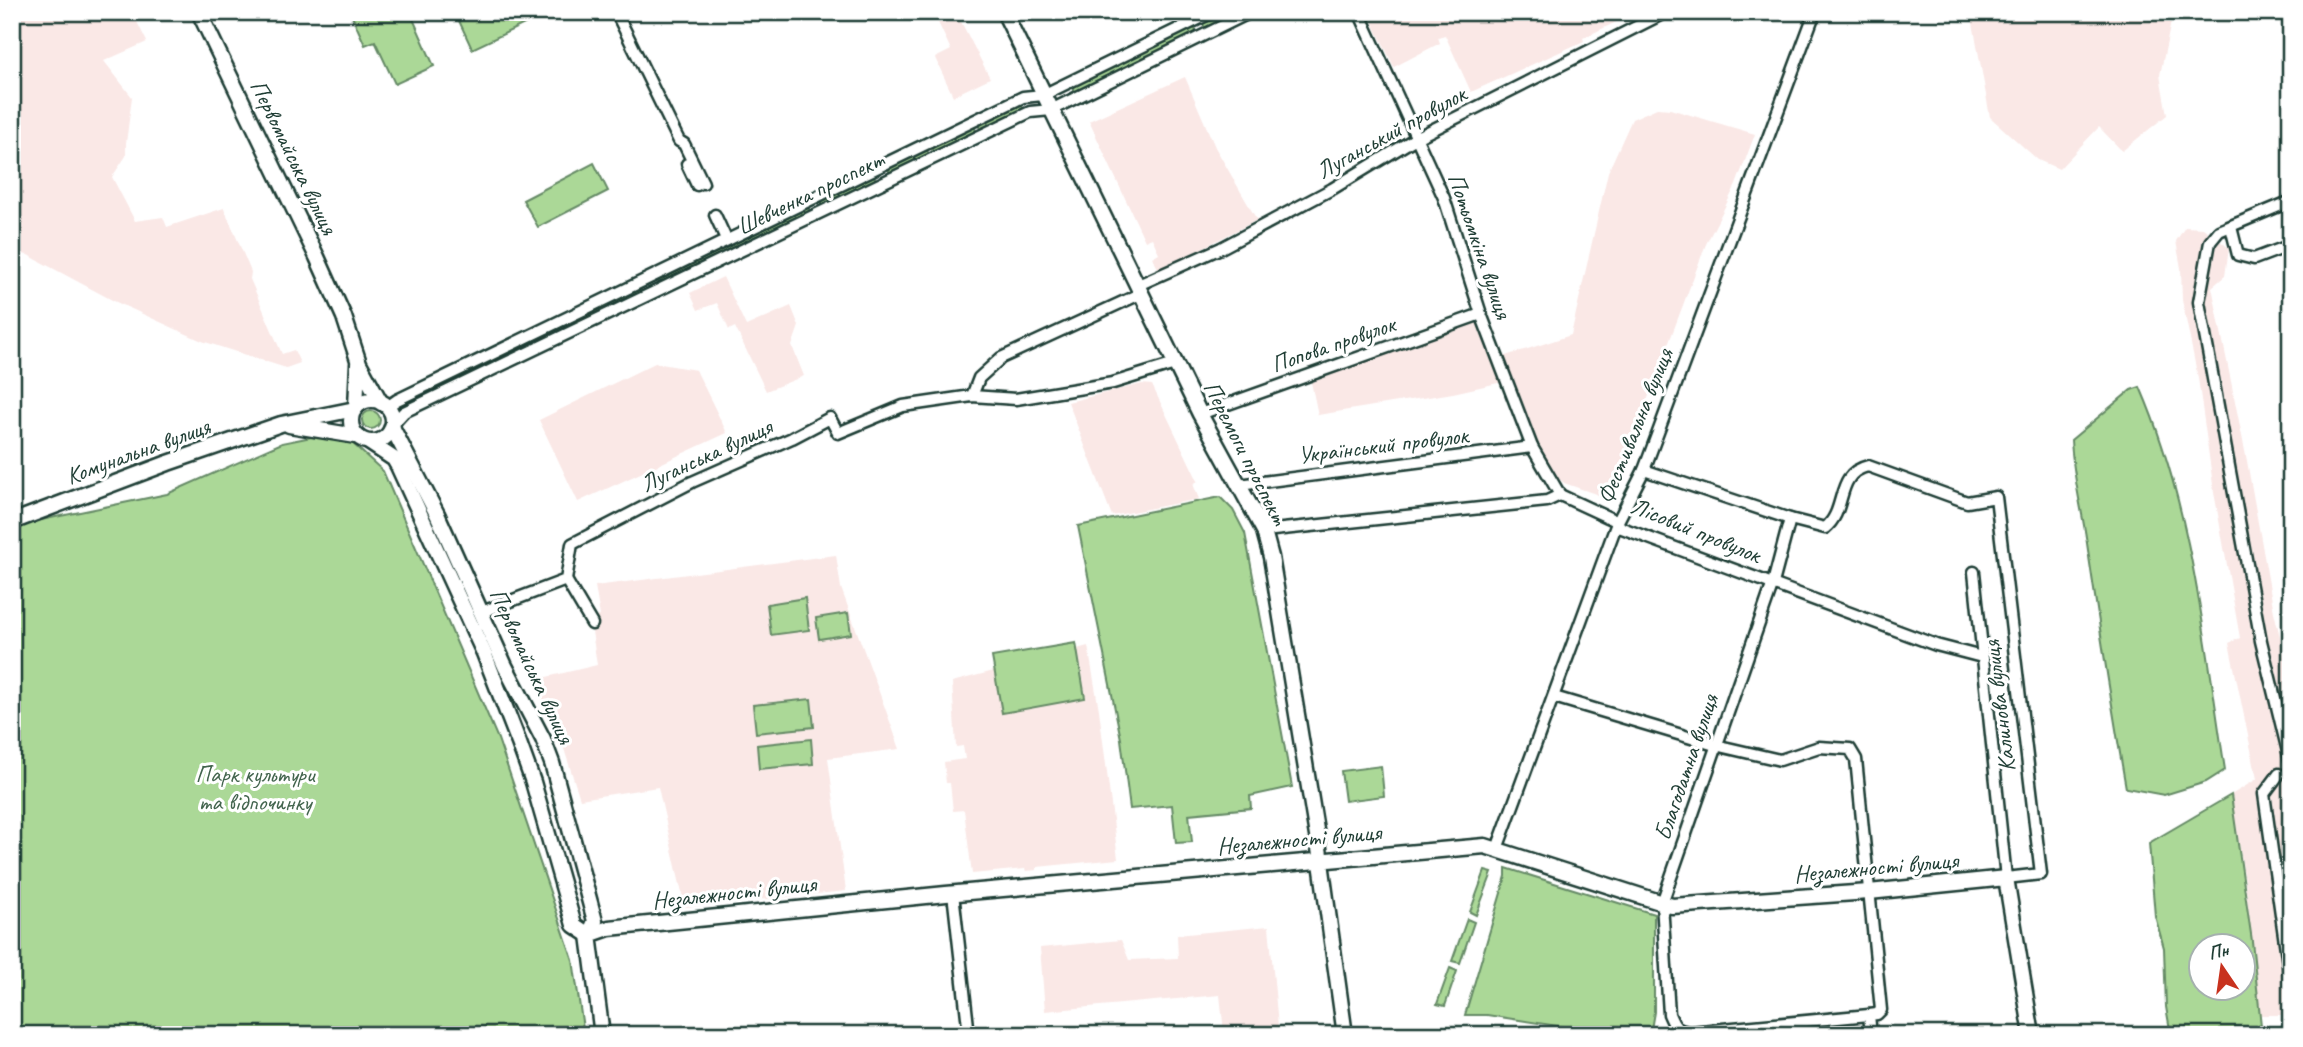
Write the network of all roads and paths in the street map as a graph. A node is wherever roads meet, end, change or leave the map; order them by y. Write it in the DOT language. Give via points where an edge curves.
graph roads {
  1 [pos="199,12"];
  2 [pos="616,12"];
  3 [pos="1004,12"];
  4 [pos="1213,12"];
  5 [pos="1251,12"];
  6 [pos="1359,12"];
  7 [pos="1666,12"];
  8 [pos="1813,14"];
  9 [pos="1042,95"];
  10 [pos="1051,110"];
  11 [pos="1416,138"];
  12 [pos="700,184"];
  13 [pos="2291,201"];
  14 [pos="715,215"];
  15 [pos="2231,227"];
  16 [pos="726,239"];
  17 [pos="2291,245"];
  18 [pos="1138,290"];
  19 [pos="1481,314"];
  20 [pos="359,362"];
  21 [pos="1175,364"];
  22 [pos="972,396"];
  23 [pos="384,405"];
  24 [pos="355,408"];
  25 [pos="1200,414"];
  26 [pos="281,424"];
  27 [pos="393,426"];
  28 [pos="356,436"];
  29 [pos="370,443"];
  30 [pos="1532,447"];
  31 [pos="1644,470"];
  32 [pos="1239,485"];
  33 [pos="1560,495"];
  34 [pos="1790,519"];
  35 [pos="12,522"];
  36 [pos="1617,523"];
  37 [pos="1264,531"];
  38 [pos="1974,572"];
  39 [pos="566,580"];
  40 [pos="1773,583"];
  41 [pos="482,612"];
  42 [pos="592,624"];
  43 [pos="1982,657"];
  44 [pos="1554,697"];
  45 [pos="1715,745"];
  46 [pos="2291,764"];
  47 [pos="2279,775"];
  48 [pos="1497,849"];
  49 [pos="1321,860"];
  50 [pos="2006,878"];
  51 [pos="1869,892"];
  52 [pos="953,893"];
  53 [pos="1662,903"];
  54 [pos="589,935"];
  55 [pos="2291,985"];
  56 [pos="1869,1015"];
  57 [pos="601,1035"];
  58 [pos="970,1035"];
  59 [pos="1345,1035"];
  60 [pos="1871,1035"];
  61 [pos="2032,1035"];
  1 -- 20 [label="main road, Первомайська вулиця" via="317,257"];
  2 -- 12 [label="street"];
  3 -- 9 [label="main road, Перемоги проспект"];
  4 -- 9 [label="street, Шевченка проспект"];
  5 -- 10 [label="street, Шевченка проспект"];
  6 -- 11 [label="street, Потьомкіна вулиця"];
  7 -- 11 [label="street, Луганський провулок"];
  8 -- 31 [label="street, Фестивальна вулиця"];
  9 -- 10 [label="main road, Перемоги проспект"];
  9 -- 16 [label="street, Шевченка проспект" via="1023,97"];
  10 -- 18 [label="main road, Перемоги проспект"];
  10 -- 27 [label="street, Шевченка проспект" via="1030,112 816,213 404,412"];
  11 -- 18 [label="street, Луганський провулок" via="1320,196"];
  11 -- 19 [label="street, Потьомкіна вулиця" via="1444,198"];
  13 -- 15 [label="street"];
  14 -- 16 [label="street"];
  15 -- 17 [label="street" via="2238,255 2254,258"];
  15 -- 46 [label="street" via="2219,231 2210,242 2199,302 2261,641"];
  16 -- 23 [label="street, Шевченка проспект"];
  18 -- 21 [label="main road, Перемоги проспект"];
  18 -- 22 [label="street" via="1001,358 978,378"];
  19 -- 25 [label="street, Попова провулок"];
  19 -- 30 [label="street, Потьомкіна вулиця"];
  20 -- 23 [label="main road, Первомайська вулиця"];
  20 -- 24 [label="main road, Первомайська вулиця"];
  21 -- 22 [label="street, Луганська вулиця" via="1113,383 1016,400"];
  21 -- 25 [label="main road, Перемоги проспект"];
  22 -- 39 [label="street, Луганська вулиця" via="903,406 838,433 830,418 572,544"];
  23 -- 24 [label="main road" via="366,401"];
  23 -- 27 [label="main road"];
  24 -- 26 [label="main road, Комунальна вулиця"];
  24 -- 28 [label="main road" via="351,422"];
  25 -- 32 [label="main road, Перемоги проспект"];
  26 -- 28 [label="main road, Комунальна вулиця"];
  26 -- 35 [label="main road, Комунальна вулиця"];
  27 -- 29 [label="main road" via="380,441"];
  27 -- 41 [label="main road, Первомайська вулиця"];
  28 -- 29 [label="main road"];
  29 -- 54 [label="main road, Первомайська вулиця" via="398,466 484,653 533,782 575,925"];
  30 -- 32 [label="street, Український провулок"];
  30 -- 33 [label="street, Потьомкіна вулиця"];
  31 -- 34 [label="street"];
  31 -- 36 [label="street, Фестивальна вулиця"];
  32 -- 37 [label="main road, Перемоги проспект"];
  33 -- 36 [label="street, Лісовий провулок"];
  33 -- 37 [label="street" via="1547,501"];
  34 -- 40 [label="street, Благодатна вулиця"];
  34 -- 50 [label="street, Калинова вулиця" via="1825,528 1832,522 1849,476 1868,466 1967,502 1996,497 2041,874"];
  36 -- 40 [label="street, Лісовий провулок"];
  36 -- 44 [label="street, Фестивальна вулиця"];
  37 -- 49 [label="main road, Перемоги проспект"];
  38 -- 43 [label="street, Калинова вулиця"];
  39 -- 41 [label="street"];
  39 -- 42 [label="street"];
  40 -- 43 [label="street, Лісовий провулок" via="1936,645"];
  40 -- 45 [label="street, Благодатна вулиця"];
  41 -- 54 [label="main road, Первомайська вулиця" via="552,764 595,921"];
  43 -- 50 [label="street, Калинова вулиця"];
  44 -- 45 [label="street"];
  44 -- 48 [label="street, Фестивальна вулиця"];
  45 -- 51 [label="street" via="1780,760 1819,747 1850,749 1856,759"];
  45 -- 53 [label="street, Благодатна вулиця"];
  47 -- 55 [label="street" via="2264,794"];
  48 -- 49 [label="main road, Незалежності вулиця" via="1485,846"];
  48 -- 53 [label="main road, Незалежності вулиця"];
  49 -- 52 [label="main road, Незалежності вулиця"];
  49 -- 59 [label="main road, Перемоги проспект"];
  50 -- 51 [label="main road, Незалежності вулиця"];
  50 -- 61 [label="main road, Калинова вулиця"];
  51 -- 53 [label="main road, Незалежності вулиця" via="1686,906"];
  51 -- 56 [label="street" via="1881,1010"];
  52 -- 54 [label="main road, Незалежності вулиця" via="609,928"];
  52 -- 58 [label="street"];
  53 -- 56 [label="street, Благодатна вулиця" via="1669,1014 1679,1031"];
  54 -- 57 [label="main road, Первомайська вулиця"];
  56 -- 60 [label="street"];
}
